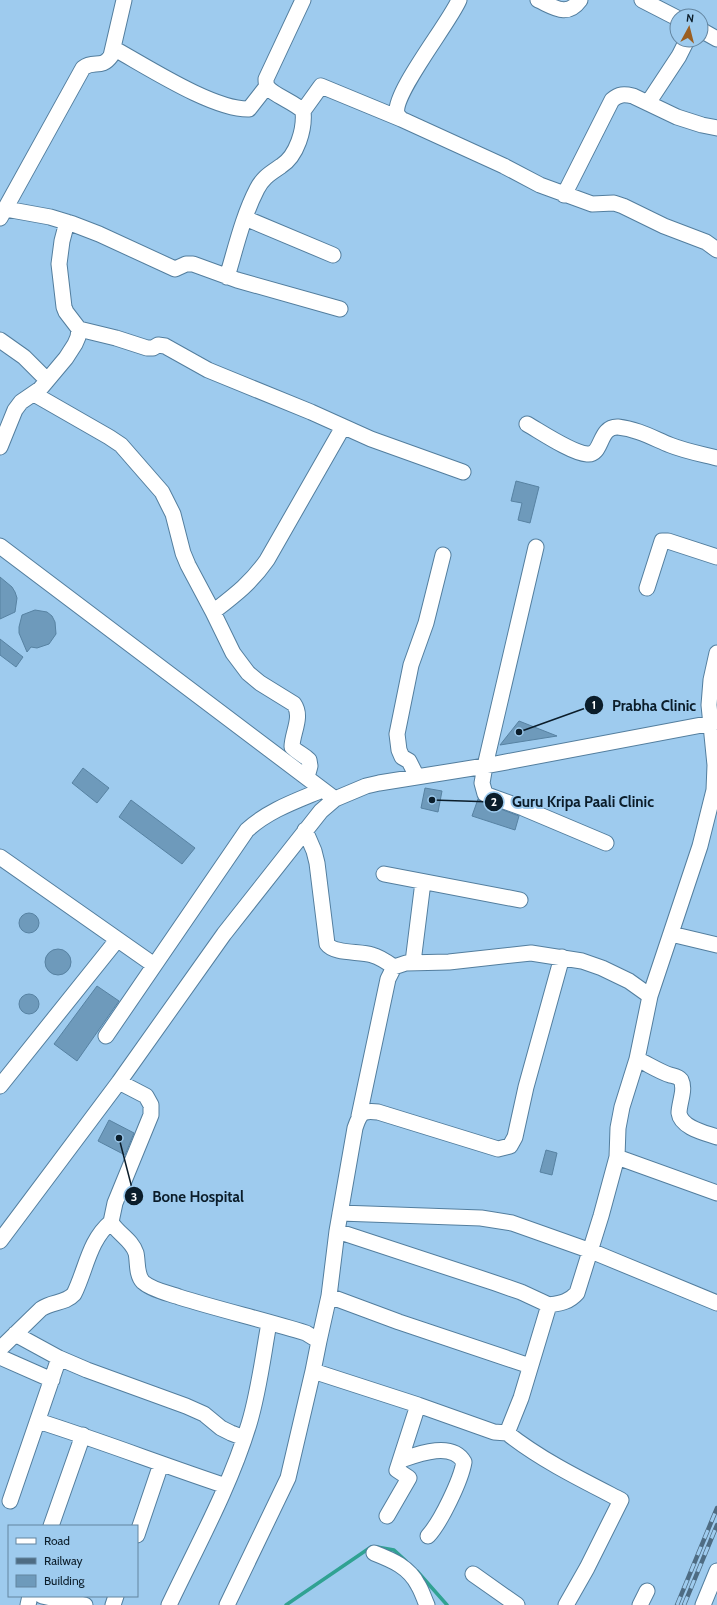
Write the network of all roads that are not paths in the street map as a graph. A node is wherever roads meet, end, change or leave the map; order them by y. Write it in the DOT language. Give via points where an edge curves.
graph roads {
  1 [pos="124,0"];
  2 [pos="303,0"];
  3 [pos="459,0"];
  4 [pos="538,0"];
  5 [pos="580,0"];
  6 [pos="642,0"];
  7 [pos="669,14"];
  8 [pos="113,48"];
  9 [pos="683,48"];
  10 [pos="267,86"];
  11 [pos="648,103"];
  12 [pos="303,111"];
  13 [pos="401,119"];
  14 [pos="717,128"];
  15 [pos="564,195"];
  16 [pos="3,214"];
  17 [pos="245,218"];
  18 [pos="67,222"];
  19 [pos="717,250"];
  20 [pos="333,256"];
  21 [pos="227,277"];
  22 [pos="340,309"];
  23 [pos="79,329"];
  24 [pos="0,340"];
  25 [pos="47,380"];
  26 [pos="34,394"];
  27 [pos="527,424"];
  28 [pos="342,427"];
  29 [pos="0,447"];
  30 [pos="717,458"];
  31 [pos="463,472"];
  32 [pos="0,546"];
  33 [pos="536,546"];
  34 [pos="442,555"];
  35 [pos="717,557"];
  36 [pos="647,588"];
  37 [pos="213,612"];
  38 [pos="717,653"];
  39 [pos="713,722"];
  40 [pos="716,765"];
  41 [pos="484,766"];
  42 [pos="307,777"];
  43 [pos="417,777"];
  44 [pos="322,790"];
  45 [pos="335,799"];
  46 [pos="305,830"];
  47 [pos="606,843"];
  48 [pos="0,857"];
  49 [pos="384,874"];
  50 [pos="422,882"];
  51 [pos="520,900"];
  52 [pos="671,934"];
  53 [pos="117,940"];
  54 [pos="717,945"];
  55 [pos="562,957"];
  56 [pos="413,962"];
  57 [pos="154,965"];
  58 [pos="394,967"];
  59 [pos="650,996"];
  60 [pos="106,1036"];
  61 [pos="637,1059"];
  62 [pos="119,1082"];
  63 [pos="0,1086"];
  64 [pos="359,1116"];
  65 [pos="717,1137"];
  66 [pos="617,1157"];
  67 [pos="717,1193"];
  68 [pos="340,1212"];
  69 [pos="111,1222"];
  70 [pos="337,1231"];
  71 [pos="0,1241"];
  72 [pos="591,1251"];
  73 [pos="329,1296"];
  74 [pos="717,1303"];
  75 [pos="549,1305"];
  76 [pos="269,1323"];
  77 [pos="15,1334"];
  78 [pos="319,1341"];
  79 [pos="0,1349"];
  80 [pos="0,1357"];
  81 [pos="59,1358"];
  82 [pos="530,1366"];
  83 [pos="313,1371"];
  84 [pos="52,1380"];
  85 [pos="418,1405"];
  86 [pos="38,1421"];
  87 [pos="508,1433"];
  88 [pos="83,1435"];
  89 [pos="244,1438"];
  90 [pos="401,1460"];
  91 [pos="161,1464"];
  92 [pos="226,1486"];
  93 [pos="10,1501"];
  94 [pos="387,1516"];
  95 [pos="51,1525"];
  96 [pos="138,1532"];
  97 [pos="428,1536"];
  98 [pos="374,1553"];
  99 [pos="717,1571"];
  100 [pos="473,1574"];
  101 [pos="647,1591"];
  102 [pos="47,1597"];
  103 [pos="85,1605"];
  104 [pos="169,1605"];
  105 [pos="227,1605"];
  106 [pos="427,1605"];
  107 [pos="517,1605"];
  108 [pos="566,1605"];
  109 [pos="640,1605"];
  110 [pos="704,1605"];
  1 -- 8 [label="street"];
  2 -- 10 [label="street" via="269,70"];
  3 -- 13 [label="street" via="404,91 397,114"];
  4 -- 5 [label="street" via="564,11 571,10"];
  6 -- 7 [label="street"];
  8 -- 10 [label="street" via="191,91 241,110 249,109"];
  8 -- 16 [label="street" via="106,62 88,64 83,68"];
  9 -- 11 [label="street"];
  10 -- 12 [label="street"];
  11 -- 14 [label="street" via="677,117"];
  11 -- 15 [label="street" via="625,94 618,95 612,100"];
  12 -- 13 [label="street" via="321,86"];
  12 -- 17 [label="street" via="303,126 294,151 282,166 264,177"];
  13 -- 15 [label="street"];
  15 -- 19 [label="street" via="592,204 614,203 706,242"];
  16 -- 18 [label="street"];
  17 -- 20 [label="street"];
  17 -- 21 [label="street"];
  18 -- 21 [label="street" via="99,234 169,268 193,264"];
  18 -- 23 [label="street" via="59,264 64,307"];
  21 -- 22 [label="street"];
  23 -- 25 [label="street" via="75,344"];
  23 -- 28 [label="street" via="147,348 165,346 208,370"];
  24 -- 25 [label="street" via="24,357"];
  25 -- 26 [label="street"];
  26 -- 29 [label="street" via="21,402 15,410"];
  26 -- 37 [label="street" via="121,446 162,492 173,514 183,554 194,580"];
  27 -- 30 [label="street" via="586,454 596,451 607,430 617,427"];
  28 -- 31 [label="street"];
  28 -- 37 [label="street" via="263,566 245,587"];
  32 -- 42 [label="street"];
  33 -- 41 [label="street"];
  34 -- 43 [label="street" via="426,623 411,665 397,734 402,757 409,762"];
  35 -- 36 [label="street" via="668,541 662,542"];
  37 -- 42 [label="street" via="233,653 248,673 297,708 292,747 310,760"];
  38 -- 39 [label="street" via="710,691"];
  39 -- 40 [label="street"];
  39 -- 41 [label="street"];
  40 -- 52 [label="street" via="714,790 704,832"];
  41 -- 43 [label="street"];
  41 -- 47 [label="street" via="482,783 485,794"];
  42 -- 44 [label="street"];
  43 -- 45 [label="street" via="366,786"];
  44 -- 45 [label="street"];
  44 -- 57 [label="street" via="277,809 247,830"];
  45 -- 46 [label="street" via="321,810"];
  46 -- 58 [label="street" via="317,863 327,944 336,950 374,955"];
  46 -- 62 [label="street" via="224,934"];
  48 -- 53 [label="street"];
  49 -- 50 [label="street"];
  50 -- 51 [label="street"];
  50 -- 56 [label="street"];
  52 -- 54 [label="street"];
  52 -- 59 [label="street"];
  53 -- 57 [label="street"];
  53 -- 63 [label="street"];
  55 -- 56 [label="street" via="531,953 449,962"];
  55 -- 59 [label="street" via="602,968 629,981"];
  55 -- 64 [label="street" via="515,1137 510,1146 498,1149 378,1112 368,1111"];
  56 -- 58 [label="street"];
  57 -- 60 [label="street"];
  58 -- 64 [label="street" via="388,979"];
  59 -- 61 [label="street"];
  61 -- 65 [label="street" via="679,1078 683,1087 679,1113 681,1119 690,1126"];
  61 -- 66 [label="street" via="622,1107"];
  62 -- 69 [label="street" via="146,1096 151,1105 151,1115 115,1203"];
  62 -- 71 [label="street"];
  64 -- 68 [label="street"];
  66 -- 67 [label="street"];
  66 -- 72 [label="street"];
  68 -- 70 [label="street"];
  68 -- 72 [label="street" via="497,1220"];
  69 -- 76 [label="street" via="133,1245 139,1276 150,1287"];
  69 -- 77 [label="street" via="94,1242 74,1294 69,1300 48,1304"];
  70 -- 73 [label="street"];
  70 -- 75 [label="street" via="502,1285"];
  72 -- 74 [label="street"];
  72 -- 75 [label="street" via="577,1292 572,1299"];
  73 -- 78 [label="street"];
  73 -- 82 [label="street"];
  75 -- 82 [label="street"];
  76 -- 78 [label="street" via="306,1334"];
  76 -- 89 [label="street" via="253,1411"];
  77 -- 79 [label="street"];
  77 -- 81 [label="street"];
  78 -- 83 [label="street"];
  80 -- 84 [label="street"];
  81 -- 84 [label="street"];
  81 -- 89 [label="street" via="186,1406 204,1414 221,1428"];
  82 -- 87 [label="street"];
  83 -- 85 [label="street"];
  83 -- 105 [label="street" via="288,1478"];
  84 -- 86 [label="street"];
  85 -- 87 [label="street" via="494,1432"];
  85 -- 90 [label="street"];
  86 -- 88 [label="street"];
  86 -- 93 [label="street"];
  87 -- 108 [label="street" via="521,1444 621,1500"];
  88 -- 91 [label="street"];
  88 -- 95 [label="street"];
  89 -- 92 [label="street"];
  90 -- 94 [label="street" via="397,1470 409,1478"];
  90 -- 97 [label="street" via="442,1450 456,1454 464,1462 442,1517"];
  91 -- 92 [label="street"];
  91 -- 96 [label="street"];
  92 -- 104 [label="street"];
  98 -- 106 [label="street" via="391,1560 409,1573 419,1586"];
  99 -- 110 [label="street"];
  100 -- 107 [label="street"];
  101 -- 109 [label="street"];
  102 -- 103 [label="street"];
}
